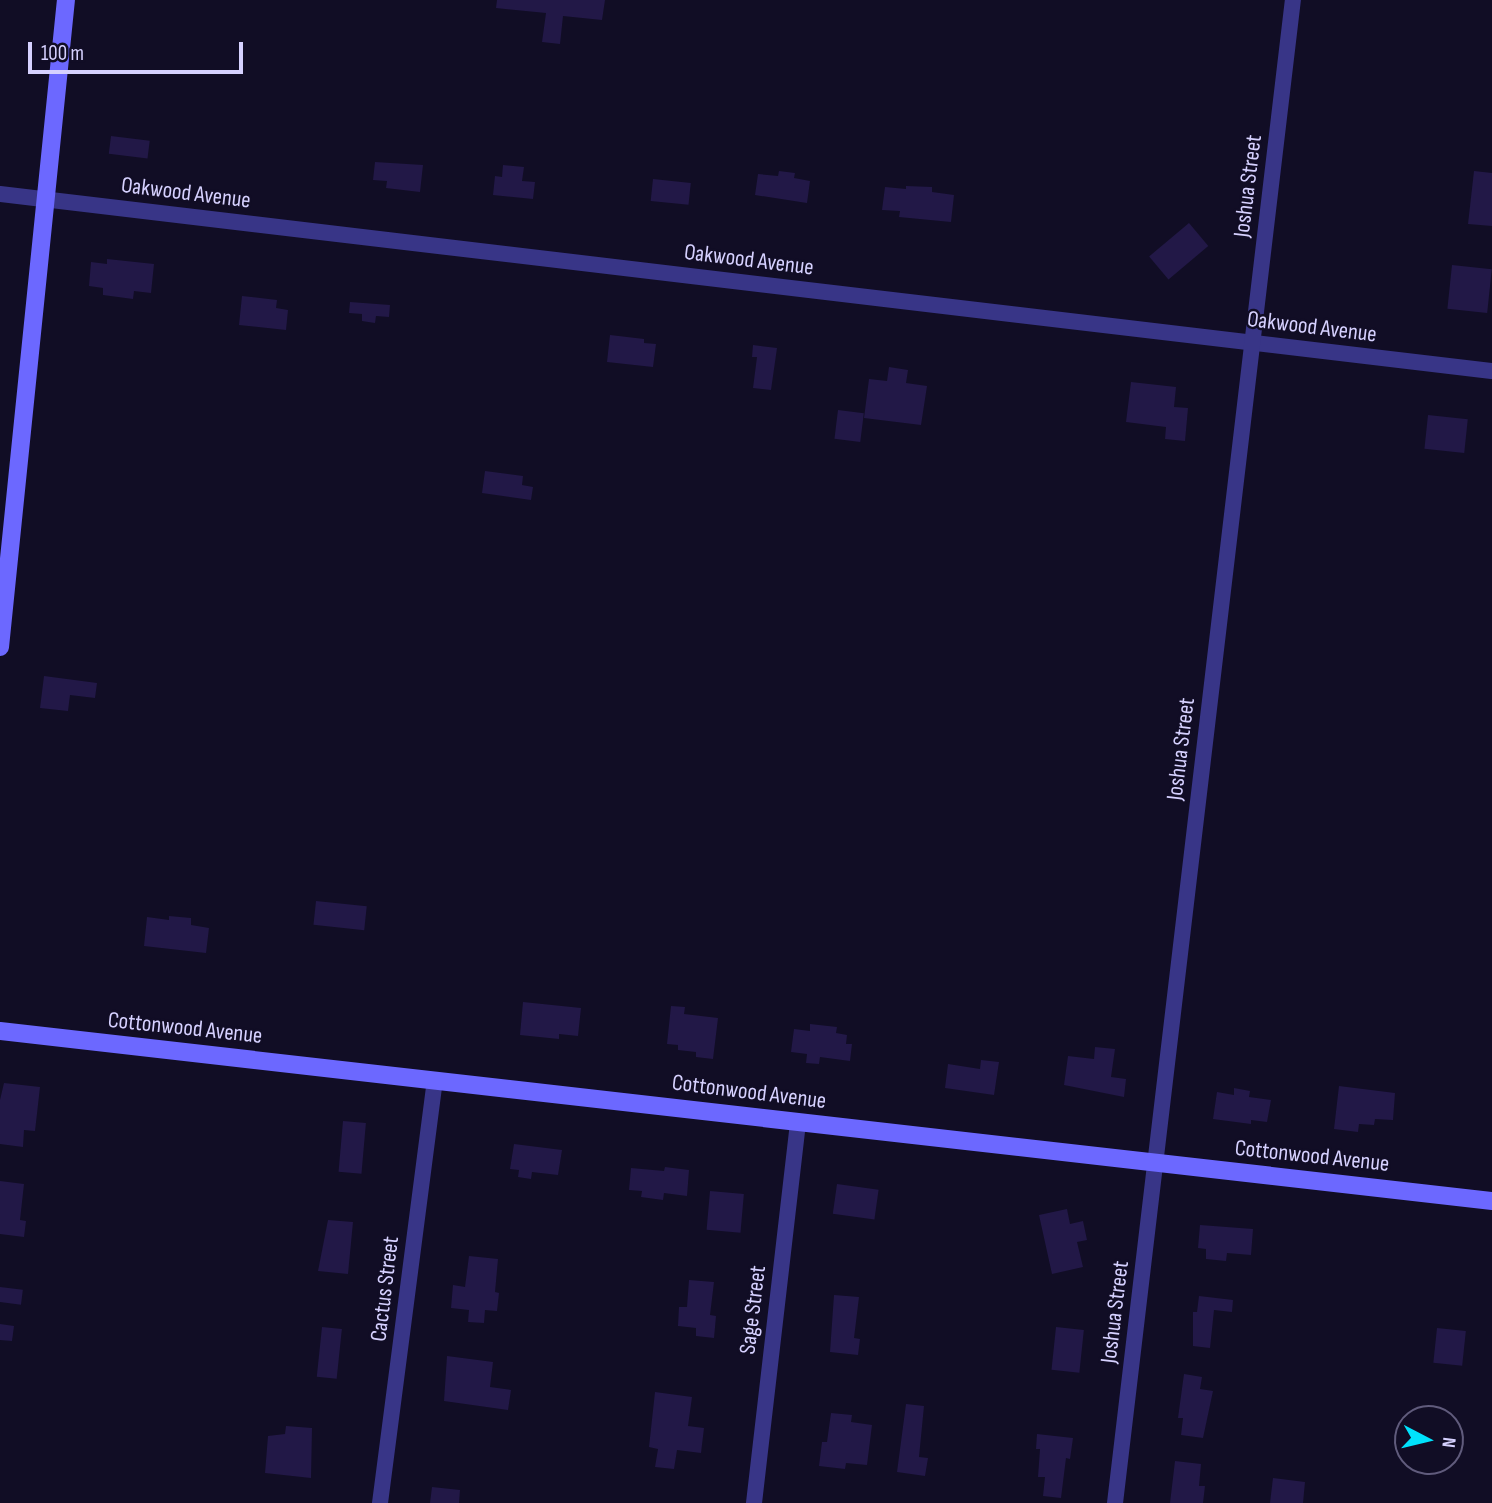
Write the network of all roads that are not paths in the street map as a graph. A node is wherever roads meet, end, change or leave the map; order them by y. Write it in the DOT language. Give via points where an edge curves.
graph roads {
  1 [pos="66,0"];
  2 [pos="1293,0"];
  3 [pos="0,194"];
  4 [pos="45,199"];
  5 [pos="1252,342"];
  6 [pos="1492,371"];
  7 [pos="0,647"];
  8 [pos="0,1031"];
  9 [pos="435,1081"];
  10 [pos="798,1122"];
  11 [pos="1155,1163"];
  12 [pos="1492,1201"];
  13 [pos="380,1503"];
  14 [pos="754,1503"];
  15 [pos="1115,1503"];
  1 -- 4 [label="street"];
  2 -- 5 [label="street, Joshua Street"];
  3 -- 4 [label="street, Oakwood Avenue"];
  4 -- 5 [label="street, Oakwood Avenue"];
  4 -- 7 [label="street"];
  5 -- 6 [label="street, Oakwood Avenue"];
  5 -- 11 [label="street, Joshua Street"];
  8 -- 9 [label="street, Cottonwood Avenue"];
  9 -- 10 [label="street, Cottonwood Avenue"];
  9 -- 13 [label="street, Cactus Street"];
  10 -- 11 [label="street, Cottonwood Avenue"];
  10 -- 14 [label="street, Sage Street"];
  11 -- 12 [label="street, Cottonwood Avenue"];
  11 -- 15 [label="street, Joshua Street"];
}
